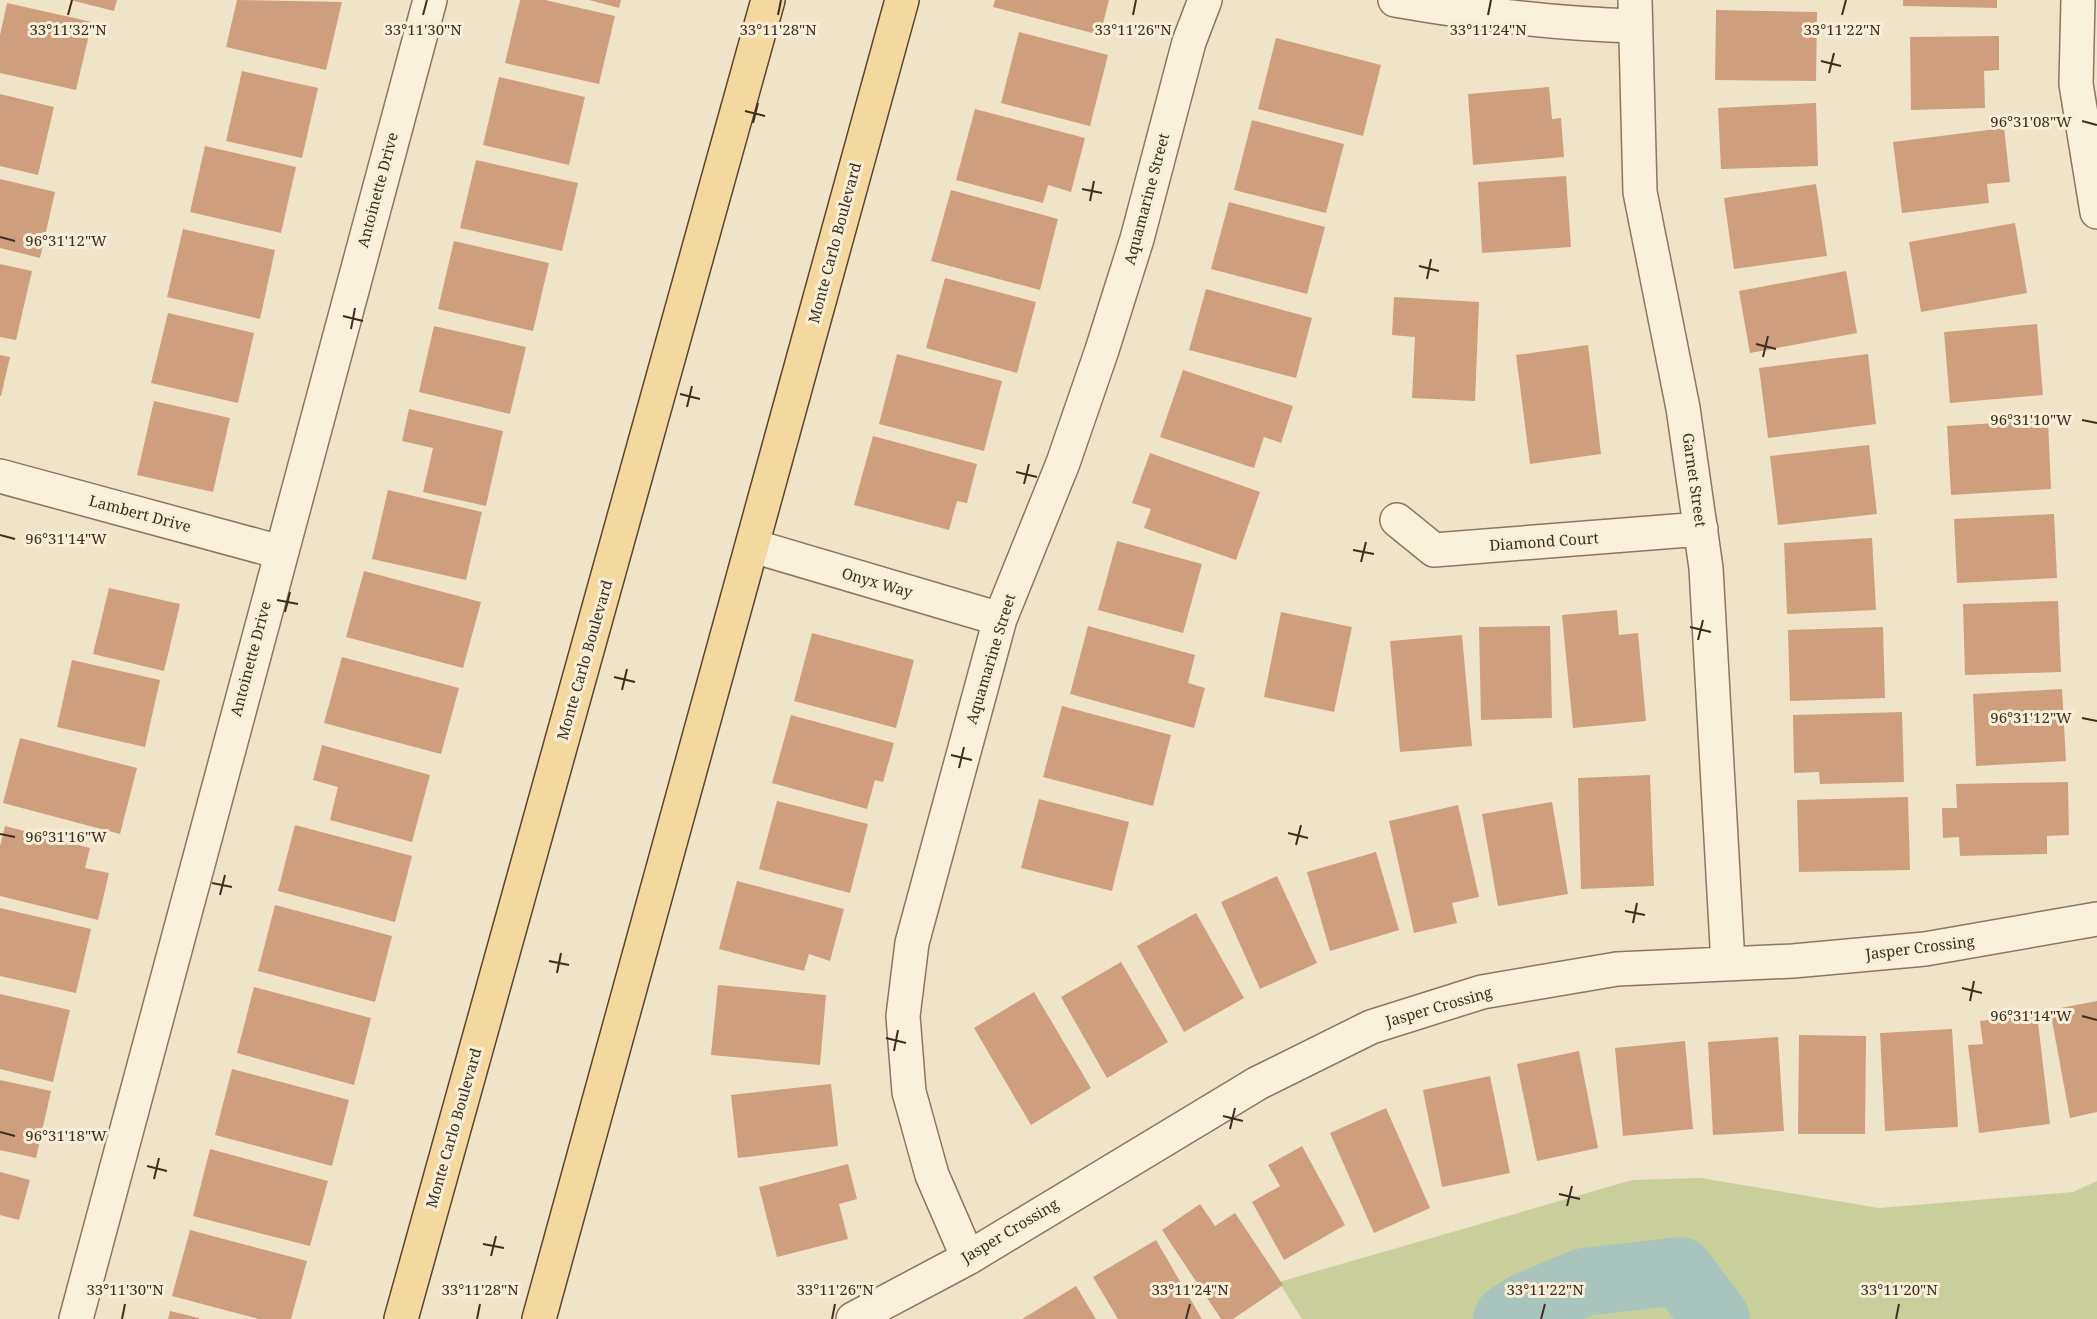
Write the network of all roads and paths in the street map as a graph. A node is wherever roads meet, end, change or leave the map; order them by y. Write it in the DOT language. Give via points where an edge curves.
graph roads {
  1 [pos="430,0"];
  2 [pos="768,0"];
  3 [pos="902,0"];
  4 [pos="1205,0"];
  5 [pos="1395,0"];
  6 [pos="2078,0"];
  7 [pos="1635,13"];
  8 [pos="2097,212"];
  9 [pos="0,476"];
  10 [pos="1397,520"];
  11 [pos="1701,529"];
  12 [pos="753,546"];
  13 [pos="280,552"];
  14 [pos="1000,619"];
  15 [pos="2097,919"];
  16 [pos="1728,964"];
  17 [pos="968,1258"];
  18 [pos="76,1319"];
  19 [pos="401,1319"];
  20 [pos="539,1319"];
  21 [pos="854,1319"];
  1 -- 13 [label="street, Antoinette Drive"];
  2 -- 19 [label="main road, Monte Carlo Boulevard"];
  3 -- 12 [label="main road, Monte Carlo Boulevard"];
  4 -- 14 [label="street, Aquamarine Street" via="1189,42 1137,239 1102,350 1063,463"];
  5 -- 7 [label="street" via="1495,17 1572,24"];
  6 -- 8 [label="street" via="2076,84"];
  7 -- 11 [label="street, Garnet Street" via="1640,192 1683,408"];
  9 -- 13 [label="street, Lambert Drive"];
  10 -- 11 [label="street, Diamond Court" via="1434,550"];
  11 -- 16 [label="street, Garnet Street"];
  12 -- 14 [label="street, Onyx Way"];
  12 -- 20 [label="main road, Monte Carlo Boulevard"];
  13 -- 18 [label="street, Antoinette Drive"];
  14 -- 17 [label="street, Aquamarine Street" via="912,943 903,1016 909,1092 932,1175"];
  15 -- 16 [label="street, Jasper Crossing" via="1925,949"];
  16 -- 17 [label="street, Jasper Crossing" via="1617,969 1482,992 1371,1027 1258,1083"];
  17 -- 21 [label="street, Jasper Crossing"];
}
